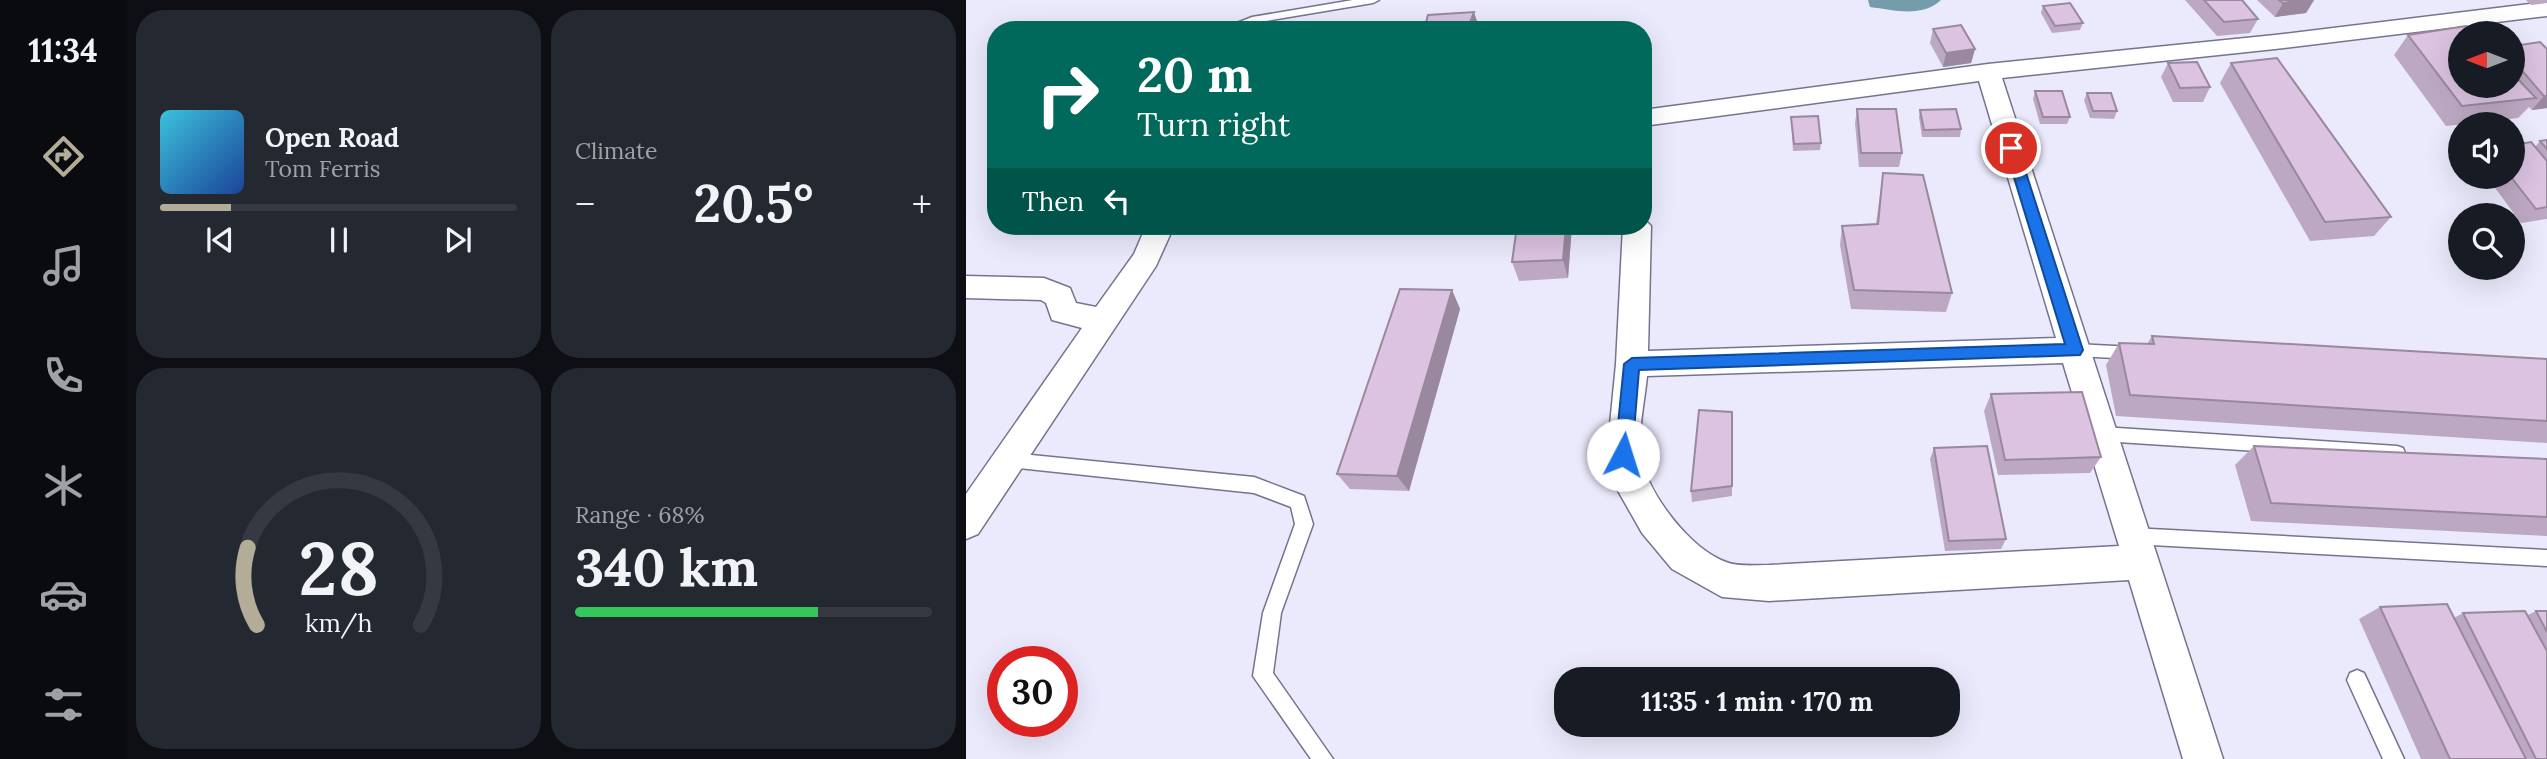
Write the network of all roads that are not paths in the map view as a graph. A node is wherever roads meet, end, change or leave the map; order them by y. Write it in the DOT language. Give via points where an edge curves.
graph roads {
  1 [pos="1373,0"];
  2 [pos="2547,9"];
  3 [pos="1249,21"];
  4 [pos="1988,72"];
  5 [pos="1652,117"];
  6 [pos="1156,235"];
  7 [pos="1637,235"];
  8 [pos="966,286"];
  9 [pos="1105,321"];
  10 [pos="2075,350"];
  11 [pos="2157,354"];
  12 [pos="1632,364"];
  13 [pos="2102,435"];
  14 [pos="2414,454"];
  15 [pos="1010,460"];
  16 [pos="966,523"];
  17 [pos="2136,549"];
  18 [pos="2547,558"];
  19 [pos="2357,680"];
  20 [pos="1323,759"];
  21 [pos="2203,759"];
  22 [pos="2394,759"];
  1 -- 3 [label="lane"];
  2 -- 4 [label="street" via="2267,34"];
  4 -- 5 [label="street"];
  4 -- 10 [label="street"];
  6 -- 9 [label="street"];
  7 -- 12 [label="street"];
  8 -- 9 [label="street" via="1044,289 1060,296 1063,312"];
  9 -- 15 [label="street"];
  10 -- 11 [label="lane"];
  10 -- 12 [label="street"];
  10 -- 13 [label="street"];
  12 -- 17 [label="street" via="1623,455 1634,489 1654,522 1685,556 1722,580 1769,583"];
  13 -- 14 [label="lane"];
  13 -- 17 [label="street"];
  15 -- 16 [label="street"];
  15 -- 20 [label="lane" via="1254,485 1298,502 1304,524 1272,613 1263,676"];
  17 -- 18 [label="lane"];
  17 -- 21 [label="street"];
  19 -- 22 [label="lane"];
}
